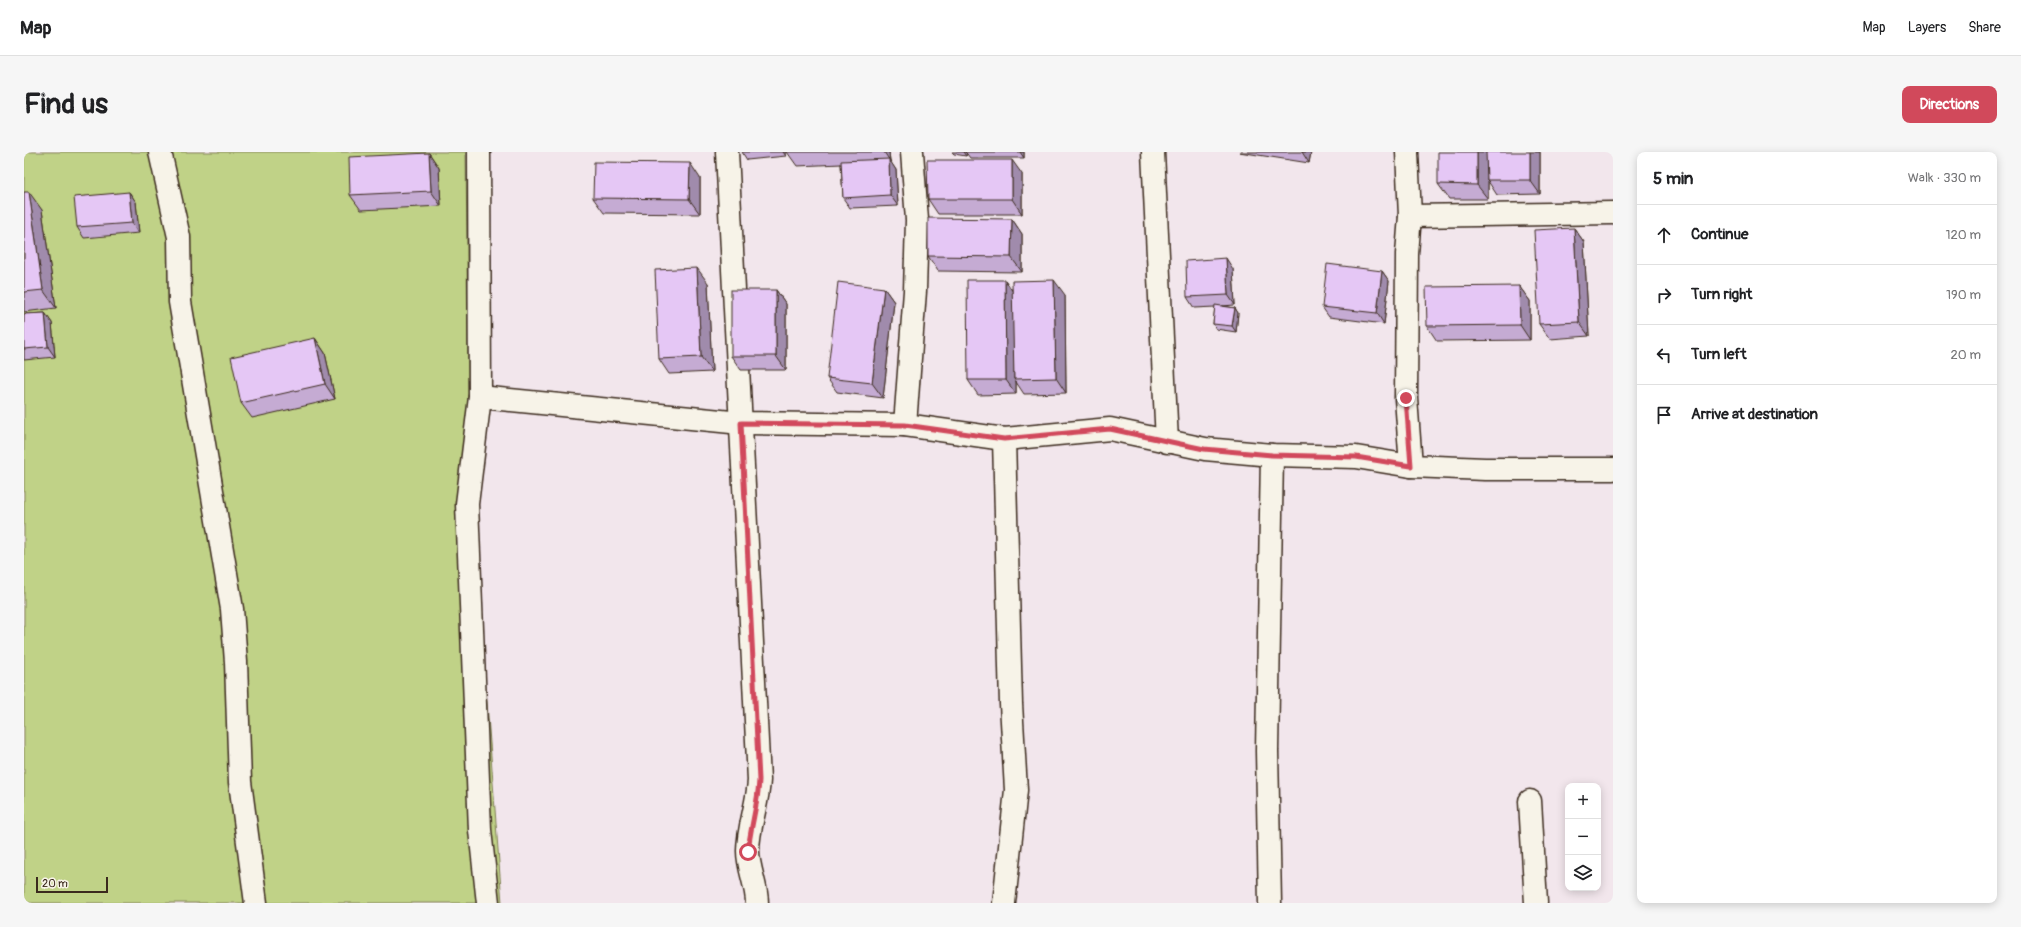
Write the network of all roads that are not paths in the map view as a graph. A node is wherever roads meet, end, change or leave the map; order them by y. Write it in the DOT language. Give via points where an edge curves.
graph roads {
  1 [pos="160,152"];
  2 [pos="479,152"];
  3 [pos="727,152"];
  4 [pos="912,152"];
  5 [pos="1153,152"];
  6 [pos="1407,152"];
  7 [pos="1613,213"];
  8 [pos="1410,216"];
  9 [pos="480,396"];
  10 [pos="741,423"];
  11 [pos="905,425"];
  12 [pos="1004,439"];
  13 [pos="1166,442"];
  14 [pos="1272,455"];
  15 [pos="1411,466"];
  16 [pos="1613,469"];
  17 [pos="1530,801"];
  18 [pos="256,903"];
  19 [pos="488,903"];
  20 [pos="757,903"];
  21 [pos="1004,903"];
  22 [pos="1270,903"];
  23 [pos="1536,903"];
  1 -- 18 [label="street" via="179,237 180,302 232,609 240,782"];
  2 -- 9 [label="street"];
  3 -- 10 [label="street"];
  4 -- 11 [label="street" via="917,220 915,291"];
  5 -- 13 [label="street"];
  6 -- 8 [label="street"];
  7 -- 8 [label="street"];
  8 -- 15 [label="street" via="1407,254 1406,398"];
  9 -- 10 [label="street"];
  9 -- 19 [label="street" via="467,504 480,830"];
  10 -- 11 [label="street"];
  10 -- 20 [label="street" via="759,780 748,852"];
  11 -- 12 [label="street"];
  12 -- 13 [label="street" via="1110,429"];
  12 -- 21 [label="street" via="1011,704 1016,790"];
  13 -- 14 [label="street" via="1204,449"];
  14 -- 15 [label="street" via="1356,457"];
  14 -- 22 [label="street" via="1267,751"];
  15 -- 16 [label="street"];
  17 -- 23 [label="street"];
}
